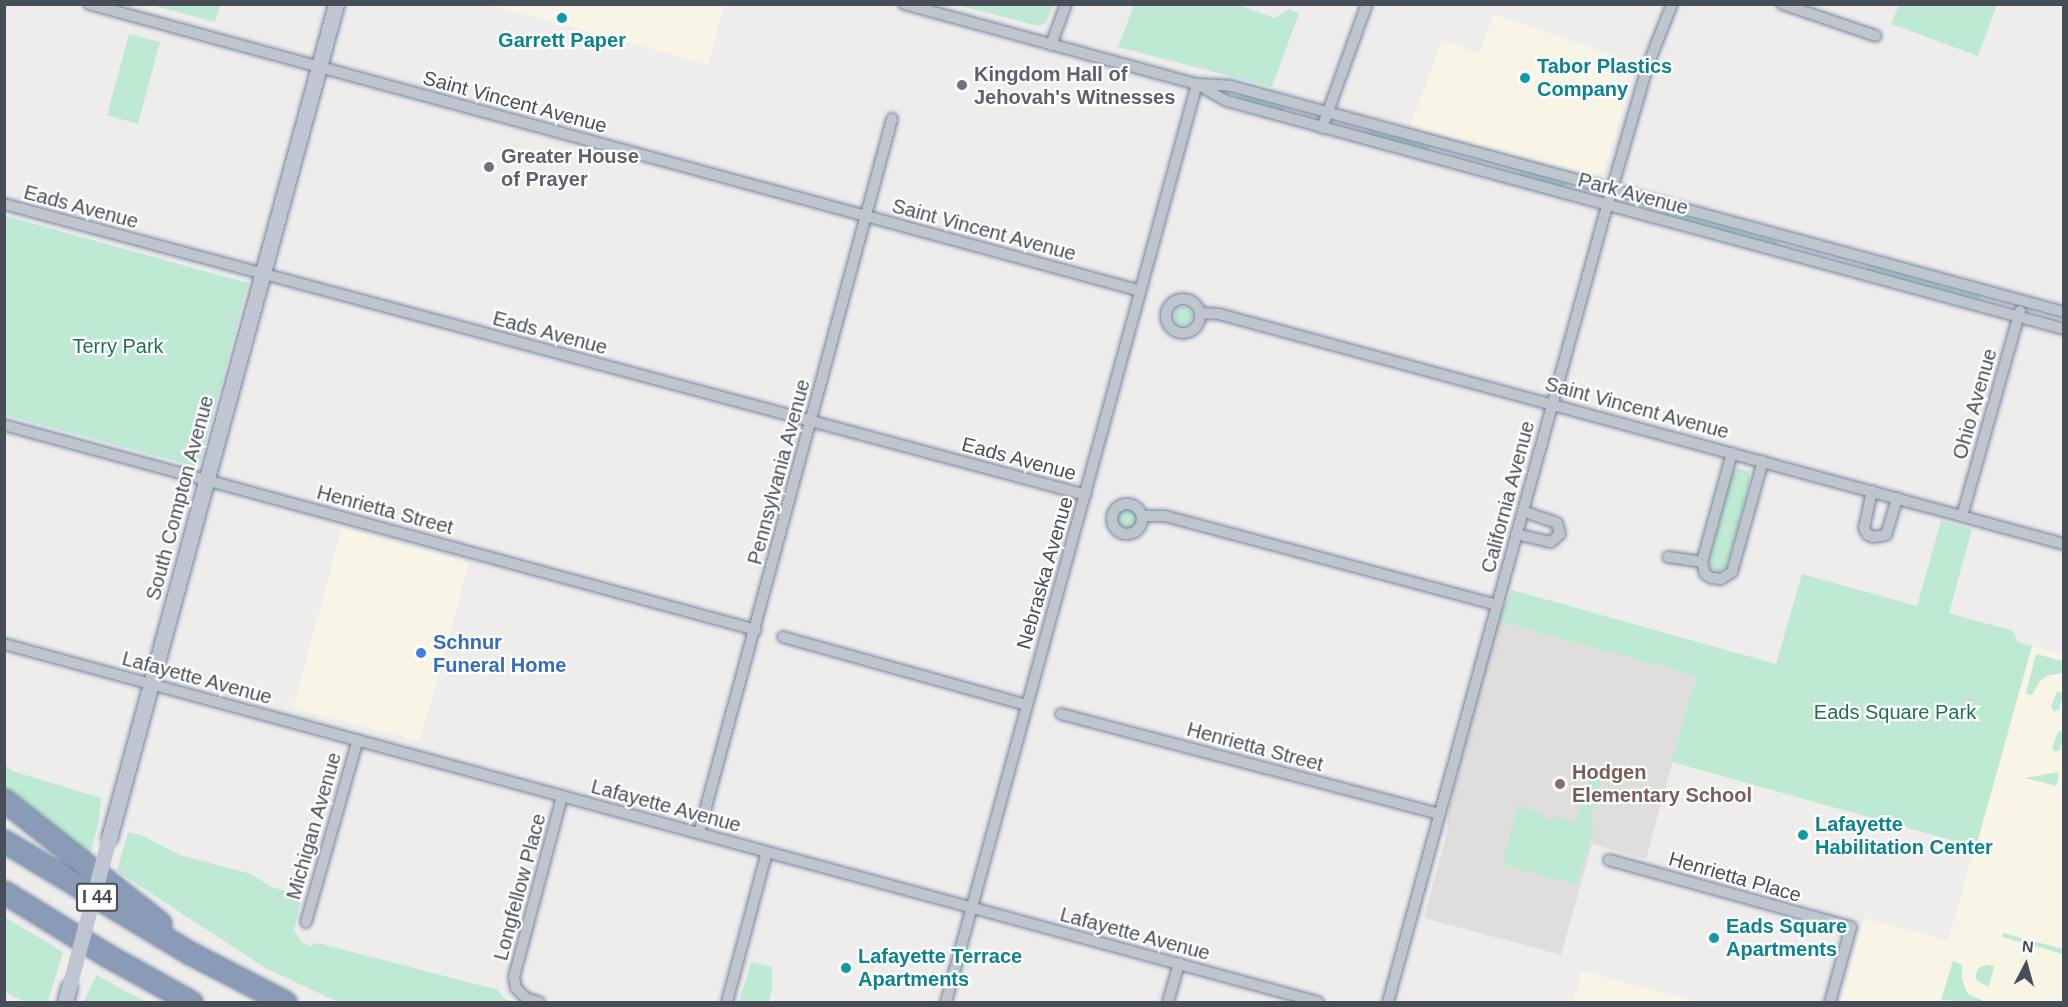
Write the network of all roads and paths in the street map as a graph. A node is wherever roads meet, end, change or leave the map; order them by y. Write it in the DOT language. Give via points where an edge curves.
graph roads {
  1 [pos="89,4"];
  2 [pos="336,4"];
  3 [pos="904,4"];
  4 [pos="1066,4"];
  5 [pos="1367,4"];
  6 [pos="1672,4"];
  7 [pos="1782,4"];
  8 [pos="1876,36"];
  9 [pos="1051,45"];
  10 [pos="319,67"];
  11 [pos="1197,84"];
  12 [pos="1327,112"];
  13 [pos="892,118"];
  14 [pos="1322,128"];
  15 [pos="1612,190"];
  16 [pos="4,204"];
  17 [pos="1607,206"];
  18 [pos="866,216"];
  19 [pos="263,275"];
  20 [pos="1141,291"];
  21 [pos="2022,301"];
  22 [pos="1200,313"];
  23 [pos="2064,313"];
  24 [pos="2018,316"];
  25 [pos="2061,328"];
  26 [pos="1552,403"];
  27 [pos="810,422"];
  28 [pos="4,425"];
  29 [pos="1732,453"];
  30 [pos="1762,461"];
  31 [pos="207,480"];
  32 [pos="1872,491"];
  33 [pos="1086,495"];
  34 [pos="1897,498"];
  35 [pos="1523,511"];
  36 [pos="1142,516"];
  37 [pos="1962,516"];
  38 [pos="1516,534"];
  39 [pos="2064,544"];
  40 [pos="1668,557"];
  41 [pos="1702,562"];
  42 [pos="1497,605"];
  43 [pos="756,630"];
  44 [pos="783,637"];
  45 [pos="4,644"];
  46 [pos="151,684"];
  47 [pos="1027,705"];
  48 [pos="1061,714"];
  49 [pos="358,740"];
  50 [pos="562,796"];
  51 [pos="4,800"];
  52 [pos="1440,814"];
  53 [pos="699,833"];
  54 [pos="4,841"];
  55 [pos="767,852"];
  56 [pos="1609,860"];
  57 [pos="4,892"];
  58 [pos="973,908"];
  59 [pos="306,922"];
  60 [pos="190,953"];
  61 [pos="1179,964"];
  62 [pos="65,1002"];
  63 [pos="191,1002"];
  64 [pos="285,1002"];
  65 [pos="539,1002"];
  66 [pos="727,1002"];
  67 [pos="946,1002"];
  68 [pos="1168,1002"];
  69 [pos="1318,1002"];
  70 [pos="1388,1002"];
  71 [pos="1830,1002"];
  1 -- 10 [label="street, Saint Vincent Avenue"];
  2 -- 10 [label="main road, South Compton Avenue"];
  3 -- 9 [label="street, Park Avenue"];
  4 -- 9 [label="street"];
  5 -- 12 [label="street"];
  6 -- 15 [label="street, California Avenue" via="1648,65"];
  7 -- 8 [label="street"];
  9 -- 11 [label="street, Park Avenue"];
  10 -- 18 [label="street, Saint Vincent Avenue"];
  10 -- 19 [label="main road, South Compton Avenue"];
  11 -- 12 [label="street, Park Avenue" via="1231,86"];
  11 -- 14 [label="street, Park Avenue" via="1227,101"];
  11 -- 20 [label="street, Nebraska Avenue"];
  12 -- 14 [label="street"];
  12 -- 15 [label="street, Park Avenue"];
  13 -- 18 [label="street, Pennsylvania Avenue"];
  14 -- 17 [label="street, Park Avenue"];
  15 -- 17 [label="street, California Avenue"];
  15 -- 21 [label="street, Park Avenue"];
  16 -- 19 [label="street, Eads Avenue"];
  17 -- 24 [label="street, Park Avenue"];
  17 -- 26 [label="street, California Avenue"];
  18 -- 20 [label="street, Saint Vincent Avenue"];
  18 -- 27 [label="street, Pennsylvania Avenue"];
  19 -- 27 [label="street, Eads Avenue"];
  19 -- 31 [label="main road, South Compton Avenue"];
  20 -- 33 [label="street, Nebraska Avenue"];
  21 -- 23 [label="street, Park Avenue"];
  21 -- 24 [label="street, Ohio Avenue"];
  22 -- 26 [label="street, Saint Vincent Avenue" via="1219,314"];
  23 -- 25 [label="street"];
  24 -- 25 [label="street, Park Avenue"];
  24 -- 37 [label="street, Ohio Avenue"];
  26 -- 29 [label="street, Saint Vincent Avenue"];
  26 -- 35 [label="street, California Avenue"];
  27 -- 33 [label="street, Eads Avenue"];
  27 -- 43 [label="street, Pennsylvania Avenue"];
  28 -- 31 [label="street, Henrietta Street"];
  29 -- 30 [label="street, Saint Vincent Avenue"];
  29 -- 41 [label="street"];
  30 -- 32 [label="street, Saint Vincent Avenue"];
  30 -- 41 [label="street" via="1732,572 1721,579 1712,578 1705,574"];
  31 -- 43 [label="street, Henrietta Street"];
  31 -- 46 [label="main road, South Compton Avenue"];
  32 -- 34 [label="street, Saint Vincent Avenue"];
  32 -- 34 [label="street" via="1864,528 1873,537 1886,535"];
  33 -- 47 [label="street, Nebraska Avenue"];
  34 -- 37 [label="street, Saint Vincent Avenue"];
  35 -- 38 [label="street, California Avenue"];
  35 -- 38 [label="street" via="1557,523 1560,534 1551,542"];
  36 -- 42 [label="street" via="1165,516"];
  37 -- 39 [label="street, Saint Vincent Avenue"];
  38 -- 42 [label="street, California Avenue"];
  40 -- 41 [label="street"];
  42 -- 52 [label="street, California Avenue"];
  43 -- 53 [label="street, Pennsylvania Avenue"];
  44 -- 47 [label="street"];
  45 -- 46 [label="street, Lafayette Avenue"];
  46 -- 49 [label="street, Lafayette Avenue"];
  46 -- 62 [label="main road, South Compton Avenue, bridge"];
  47 -- 58 [label="street, Nebraska Avenue"];
  48 -- 52 [label="street, Henrietta Street"];
  49 -- 50 [label="street, Lafayette Avenue"];
  49 -- 59 [label="street, Michigan Avenue"];
  50 -- 53 [label="street, Lafayette Avenue"];
  50 -- 65 [label="street, Longfellow Place" via="514,977 516,988 527,999"];
  51 -- 60 [label="highway" via="127,896"];
  52 -- 70 [label="street, California Avenue"];
  53 -- 55 [label="street, Lafayette Avenue"];
  54 -- 60 [label="highway, I 44"];
  55 -- 58 [label="street, Lafayette Avenue"];
  55 -- 66 [label="street"];
  56 -- 71 [label="street, Henrietta Place" via="1851,927"];
  57 -- 63 [label="highway, I 44"];
  58 -- 61 [label="street, Lafayette Avenue"];
  58 -- 67 [label="street, Nebraska Avenue"];
  60 -- 64 [label="highway, I 44"];
  61 -- 68 [label="street"];
  61 -- 69 [label="street, Lafayette Avenue"];
}
